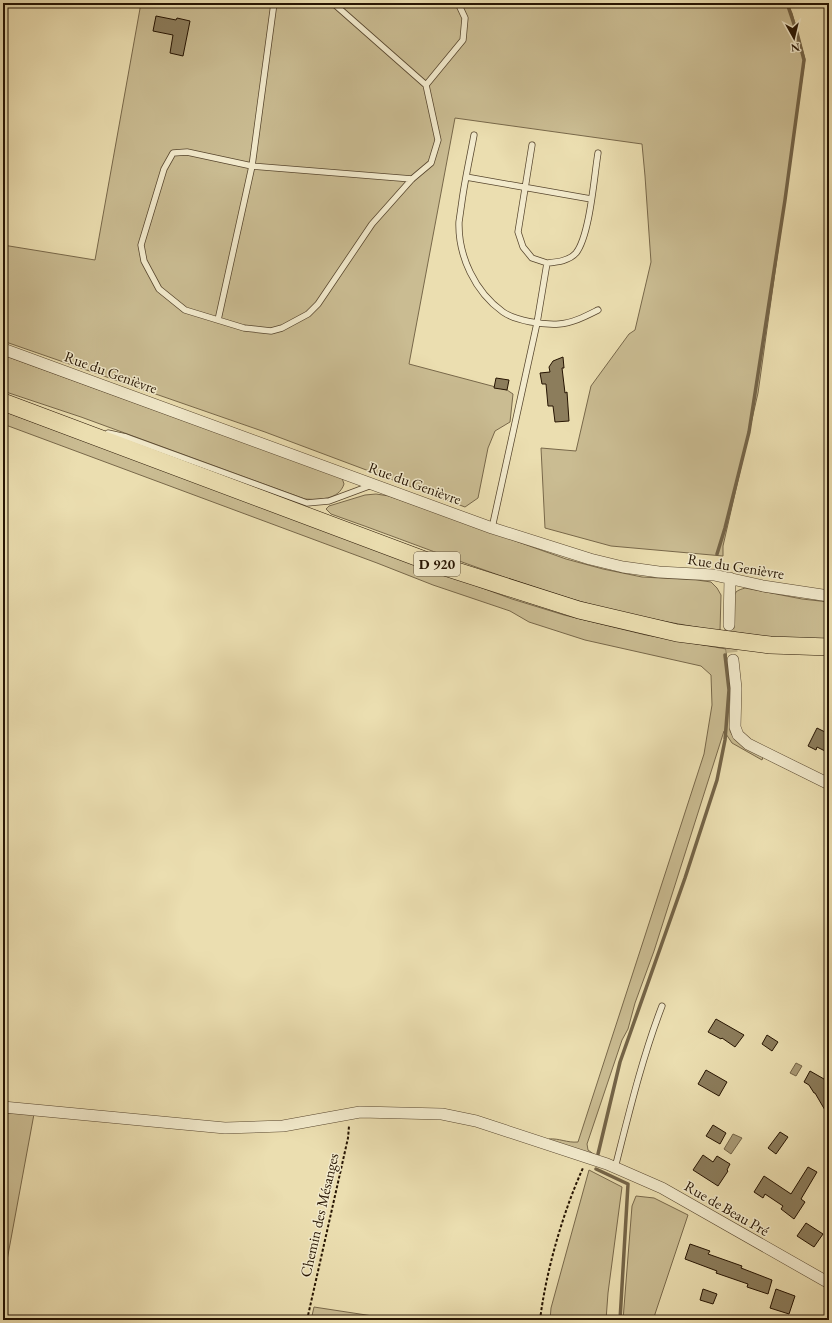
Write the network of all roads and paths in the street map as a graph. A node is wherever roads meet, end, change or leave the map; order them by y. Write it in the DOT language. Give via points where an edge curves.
graph roads {
  1 [pos="274,3"];
  2 [pos="333,3"];
  3 [pos="458,3"];
  4 [pos="426,85"];
  5 [pos="474,135"];
  6 [pos="532,145"];
  7 [pos="598,153"];
  8 [pos="252,166"];
  9 [pos="466,177"];
  10 [pos="412,179"];
  11 [pos="525,187"];
  12 [pos="591,199"];
  13 [pos="547,263"];
  14 [pos="598,310"];
  15 [pos="218,320"];
  16 [pos="537,323"];
  17 [pos="3,349"];
  18 [pos="3,402"];
  19 [pos="60,422"];
  20 [pos="374,484"];
  21 [pos="492,528"];
  22 [pos="730,578"];
  23 [pos="829,596"];
  24 [pos="729,625"];
  25 [pos="829,648"];
  26 [pos="733,660"];
  27 [pos="829,784"];
  28 [pos="662,1006"];
  29 [pos="3,1107"];
  30 [pos="351,1114"];
  31 [pos="589,1158"];
  32 [pos="611,1166"];
  33 [pos="829,1283"];
  34 [pos="307,1320"];
  35 [pos="540,1320"];
  1 -- 8 [label="lane"];
  2 -- 4 [label="lane"];
  3 -- 4 [label="lane" via="465,18 463,40"];
  4 -- 10 [label="lane" via="438,140 432,163"];
  5 -- 9 [label="lane"];
  6 -- 11 [label="lane"];
  7 -- 12 [label="lane"];
  8 -- 10 [label="lane"];
  8 -- 15 [label="lane"];
  8 -- 15 [label="lane" via="187,152 173,153 164,169 141,245 144,261 159,289 185,310"];
  9 -- 11 [label="lane"];
  9 -- 16 [label="lane" via="459,222 463,255 476,283 504,313"];
  10 -- 15 [label="lane" via="372,224 318,304 308,314 271,331 244,328"];
  11 -- 12 [label="lane"];
  11 -- 13 [label="lane" via="518,232 523,247 532,258"];
  12 -- 13 [label="lane" via="587,225 575,254 562,262"];
  13 -- 16 [label="lane"];
  14 -- 16 [label="lane" via="578,320 558,324"];
  16 -- 21 [label="lane"];
  17 -- 20 [label="street, Rue du Genièvre"];
  18 -- 19 [label="main road, D 920"];
  19 -- 20 [label="lane" via="126,437 307,503 329,501"];
  19 -- 25 [label="main road, D 920" via="435,564 579,610 677,633"];
  20 -- 21 [label="street, Rue du Genièvre"];
  21 -- 22 [label="street, Rue du Genièvre" via="590,560 623,567"];
  22 -- 23 [label="street, Rue du Genièvre"];
  22 -- 24 [label="street"];
  26 -- 27 [label="street" via="736,688 735,727 738,735 748,744"];
  28 -- 32 [label="lane"];
  29 -- 30 [label="street, Rue de Beau Pré" via="226,1128 283,1126"];
  30 -- 31 [label="street, Rue de Beau Pré" via="442,1114 476,1121"];
  30 -- 34 [label="path, Chemin des Mésanges" via="348,1138"];
  31 -- 32 [label="street, Rue de Beau Pré"];
  31 -- 35 [label="path" via="575,1185 555,1248"];
  32 -- 33 [label="street, Rue de Beau Pré" via="662,1188"];
}
